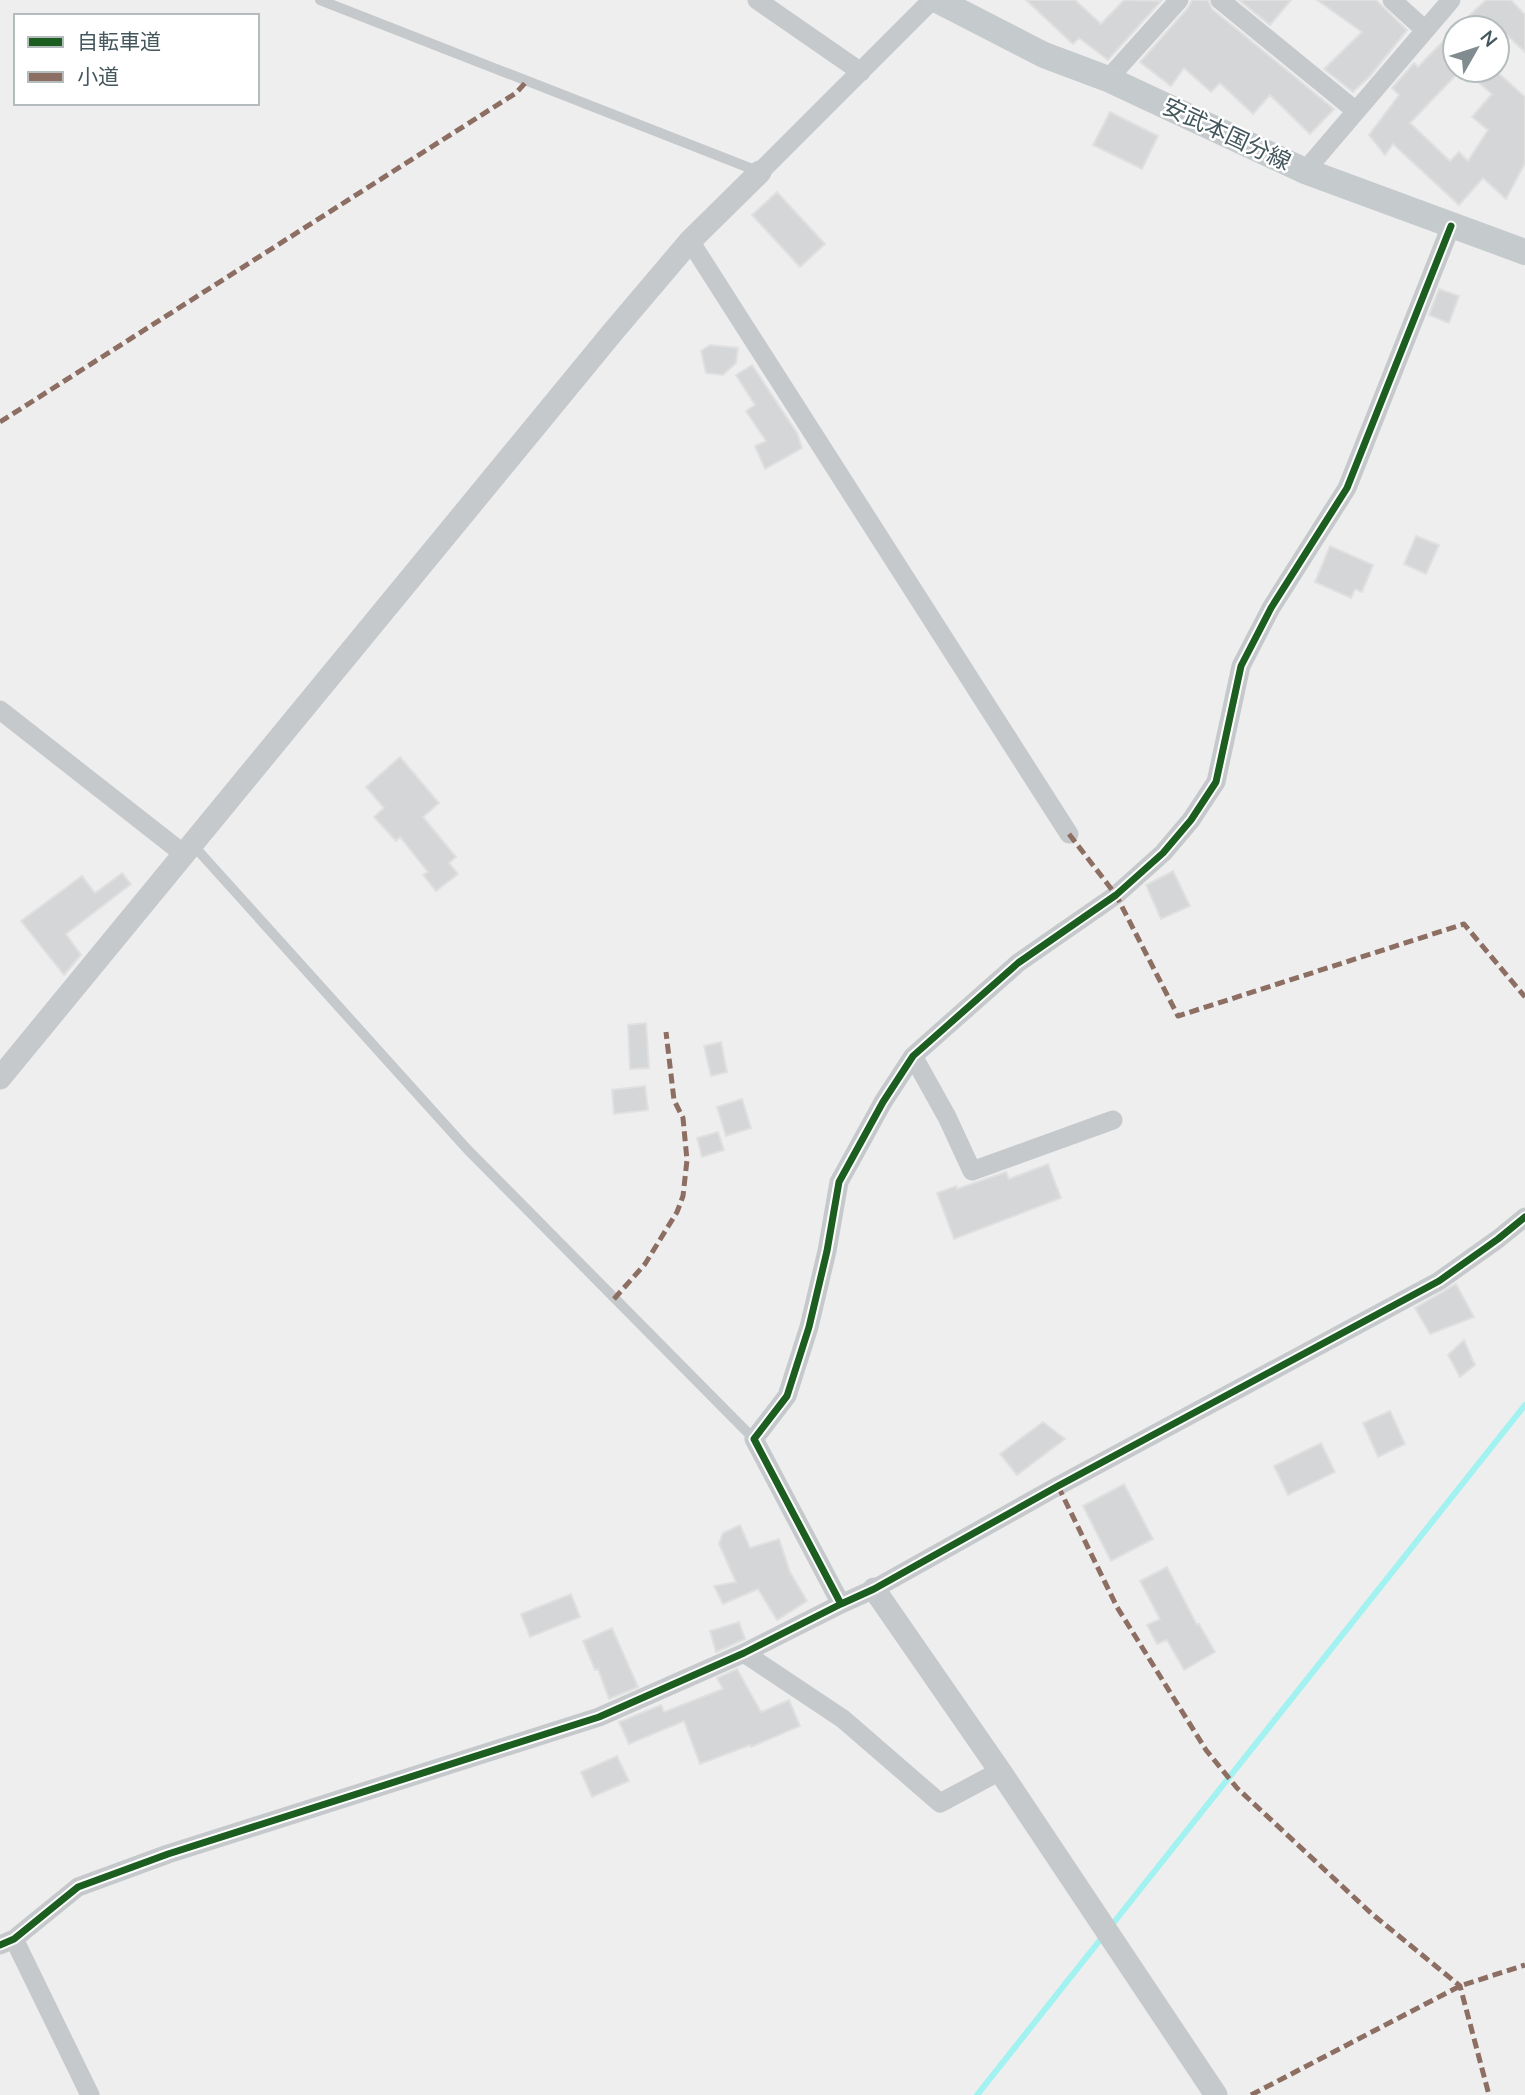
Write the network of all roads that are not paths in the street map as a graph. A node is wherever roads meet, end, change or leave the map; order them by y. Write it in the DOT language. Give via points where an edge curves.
graph roads {
  1 [pos="320,0"];
  2 [pos="757,0"];
  3 [pos="932,0"];
  4 [pos="937,0"];
  5 [pos="1179,0"];
  6 [pos="1220,0"];
  7 [pos="1391,0"];
  8 [pos="1451,0"];
  9 [pos="1426,30"];
  10 [pos="861,72"];
  11 [pos="1108,79"];
  12 [pos="1356,111"];
  13 [pos="1305,171"];
  14 [pos="760,172"];
  15 [pos="1451,226"];
  16 [pos="690,241"];
  17 [pos="1525,252"];
  18 [pos="0,710"];
  19 [pos="1069,834"];
  20 [pos="189,850"];
  21 [pos="913,1056"];
  22 [pos="0,1078"];
  23 [pos="1113,1120"];
  24 [pos="1525,1217"];
  25 [pos="754,1439"];
  26 [pos="874,1589"];
  27 [pos="841,1604"];
  28 [pos="744,1653"];
  29 [pos="1000,1771"];
  30 [pos="7,1942"];
  31 [pos="90,2095"];
  32 [pos="1216,2095"];
  1 -- 14 [label="lane"];
  2 -- 10 [label="street"];
  3 -- 10 [label="street"];
  4 -- 11 [label="main road, 安武本国分線" via="1044,55"];
  5 -- 11 [label="street"];
  6 -- 12 [label="street"];
  7 -- 9 [label="street"];
  8 -- 9 [label="street"];
  9 -- 12 [label="street"];
  10 -- 14 [label="street"];
  11 -- 13 [label="main road, 安武本国分線"];
  12 -- 13 [label="street"];
  13 -- 15 [label="main road, 安武本国分線"];
  14 -- 16 [label="street"];
  15 -- 17 [label="main road, 安武本国分線"];
  15 -- 21 [label="street" via="1347,488 1271,608 1241,666 1216,782 1164,853 1116,895 1018,963"];
  16 -- 19 [label="street"];
  16 -- 20 [label="street"];
  18 -- 20 [label="street"];
  20 -- 22 [label="street"];
  20 -- 25 [label="lane" via="467,1149"];
  21 -- 23 [label="street" via="972,1171"];
  21 -- 25 [label="street" via="839,1182 815,1302 787,1396"];
  24 -- 26 [label="street" via="1439,1281"];
  25 -- 27 [label="street"];
  26 -- 27 [label="street"];
  26 -- 29 [label="street"];
  27 -- 28 [label="street"];
  28 -- 29 [label="street" via="843,1719 940,1803"];
  28 -- 30 [label="street" via="599,1717 78,1887"];
  29 -- 32 [label="street"];
  30 -- 31 [label="street"];
}
